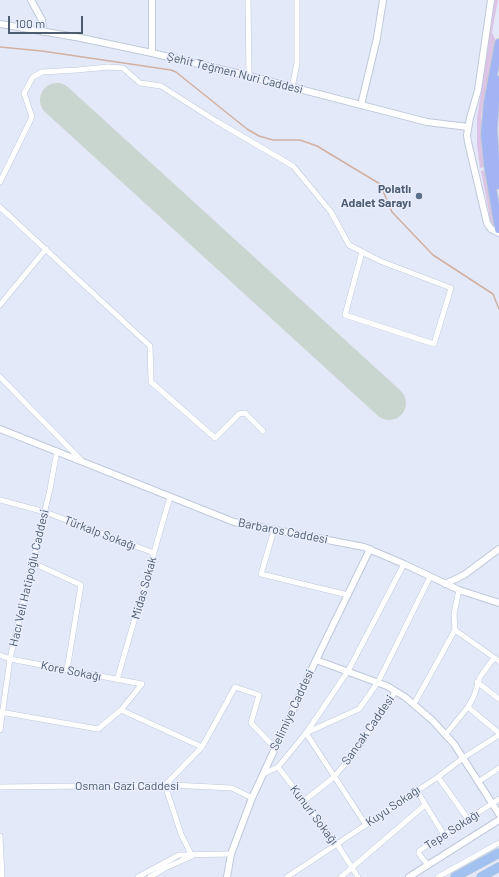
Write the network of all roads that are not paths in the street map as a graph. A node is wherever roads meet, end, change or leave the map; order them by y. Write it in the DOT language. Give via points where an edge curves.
graph roads {
  1 [pos="31,0"];
  2 [pos="152,0"];
  3 [pos="248,0"];
  4 [pos="297,0"];
  5 [pos="383,0"];
  6 [pos="491,0"];
  7 [pos="0,24"];
  8 [pos="44,32"];
  9 [pos="499,43"];
  10 [pos="152,53"];
  11 [pos="249,76"];
  12 [pos="499,80"];
  13 [pos="292,88"];
  14 [pos="361,106"];
  15 [pos="496,118"];
  16 [pos="468,127"];
  17 [pos="497,162"];
  18 [pos="0,182"];
  19 [pos="499,185"];
  20 [pos="0,207"];
  21 [pos="499,229"];
  22 [pos="499,233"];
  23 [pos="46,249"];
  24 [pos="362,252"];
  25 [pos="0,305"];
  26 [pos="150,346"];
  27 [pos="0,377"];
  28 [pos="151,377"];
  29 [pos="0,429"];
  30 [pos="263,431"];
  31 [pos="57,451"];
  32 [pos="84,462"];
  33 [pos="170,497"];
  34 [pos="0,500"];
  35 [pos="45,512"];
  36 [pos="274,530"];
  37 [pos="370,549"];
  38 [pos="499,549"];
  39 [pos="154,553"];
  40 [pos="32,563"];
  41 [pos="404,564"];
  42 [pos="430,577"];
  43 [pos="445,584"];
  44 [pos="459,590"];
  45 [pos="348,595"];
  46 [pos="499,603"];
  47 [pos="455,630"];
  48 [pos="0,655"];
  49 [pos="10,659"];
  50 [pos="316,660"];
  51 [pos="497,660"];
  52 [pos="67,670"];
  53 [pos="348,672"];
  54 [pos="117,680"];
  55 [pos="378,682"];
  56 [pos="477,682"];
  57 [pos="395,692"];
  58 [pos="499,699"];
  59 [pos="414,704"];
  60 [pos="468,707"];
  61 [pos="122,710"];
  62 [pos="1,712"];
  63 [pos="0,730"];
  64 [pos="306,734"];
  65 [pos="446,734"];
  66 [pos="499,734"];
  67 [pos="202,747"];
  68 [pos="275,748"];
  69 [pos="463,758"];
  70 [pos="278,768"];
  71 [pos="499,768"];
  72 [pos="263,774"];
  73 [pos="334,777"];
  74 [pos="438,777"];
  75 [pos="478,782"];
  76 [pos="165,785"];
  77 [pos="0,787"];
  78 [pos="416,791"];
  79 [pos="252,798"];
  80 [pos="499,799"];
  81 [pos="304,800"];
  82 [pos="492,804"];
  83 [pos="425,805"];
  84 [pos="499,814"];
  85 [pos="468,819"];
  86 [pos="499,820"];
  87 [pos="366,825"];
  88 [pos="444,835"];
  89 [pos="0,836"];
  90 [pos="499,843"];
  91 [pos="337,844"];
  92 [pos="499,853"];
  93 [pos="231,854"];
  94 [pos="192,856"];
  95 [pos="428,865"];
  96 [pos="499,867"];
  97 [pos="352,868"];
  98 [pos="2,877"];
  99 [pos="138,877"];
  100 [pos="150,877"];
  101 [pos="227,877"];
  102 [pos="287,877"];
  103 [pos="341,877"];
  104 [pos="358,877"];
  105 [pos="409,877"];
  106 [pos="438,877"];
  107 [pos="455,877"];
  108 [pos="481,877"];
  1 -- 8 [label="street" via="42,20"];
  2 -- 10 [label="street"];
  3 -- 11 [label="street"];
  4 -- 13 [label="street" via="296,63"];
  5 -- 14 [label="street"];
  6 -- 16 [label="street" via="478,90"];
  7 -- 8 [label="street, Şehit Teğmen Nuri Caddesi"];
  8 -- 10 [label="street, Şehit Teğmen Nuri Caddesi"];
  9 -- 21 [label="main road" via="485,134"];
  10 -- 11 [label="street, Şehit Teğmen Nuri Caddesi"];
  11 -- 13 [label="street, Şehit Teğmen Nuri Caddesi"];
  12 -- 15 [label="main road"];
  13 -- 14 [label="street, Şehit Teğmen Nuri Caddesi"];
  14 -- 16 [label="street, Şehit Teğmen Nuri Caddesi" via="427,122"];
  15 -- 17 [label="main road" via="493,140"];
  16 -- 22 [label="street" via="468,142 487,223 491,229"];
  17 -- 19 [label="main road"];
  18 -- 24 [label="street" via="32,116 24,93 33,77 42,72 123,68 140,83 161,86 293,166 331,212 349,244"];
  20 -- 23 [label="street"];
  23 -- 25 [label="street"];
  23 -- 26 [label="street"];
  24 -- 24 [label="street" via="451,288 434,344 346,315"];
  26 -- 28 [label="street"];
  26 -- 30 [label="street" via="151,382 215,438 239,414 245,413"];
  27 -- 32 [label="street"];
  29 -- 31 [label="street, Barbaros Caddesi"];
  31 -- 32 [label="street, Barbaros Caddesi"];
  31 -- 35 [label="street, Hacı Veli Hatipoğlu Caddesi"];
  32 -- 33 [label="street, Barbaros Caddesi"];
  33 -- 36 [label="street, Barbaros Caddesi" via="234,522"];
  33 -- 39 [label="street, Midas Sokak"];
  34 -- 35 [label="street, Türkalp Sokağı"];
  35 -- 39 [label="street, Türkalp Sokağı"];
  35 -- 40 [label="street, Hacı Veli Hatipoğlu Caddesi"];
  36 -- 37 [label="street, Barbaros Caddesi"];
  36 -- 45 [label="street" via="262,574"];
  37 -- 41 [label="street, Barbaros Caddesi"];
  37 -- 45 [label="street, Selimiye Caddesi"];
  38 -- 43 [label="street" via="464,575"];
  39 -- 54 [label="street, Midas Sokak"];
  40 -- 49 [label="street, Hacı Veli Hatipoğlu Caddesi"];
  40 -- 52 [label="street" via="81,585"];
  41 -- 42 [label="street, Barbaros Caddesi"];
  41 -- 53 [label="street"];
  42 -- 43 [label="street, Barbaros Caddesi"];
  42 -- 55 [label="street"];
  43 -- 44 [label="street, Barbaros Caddesi"];
  44 -- 46 [label="street, Barbaros Caddesi"];
  44 -- 47 [label="street" via="454,614"];
  45 -- 50 [label="street, Selimiye Caddesi"];
  47 -- 51 [label="street"];
  47 -- 59 [label="street"];
  48 -- 49 [label="street, Kore Sokağı"];
  49 -- 52 [label="street, Kore Sokağı"];
  49 -- 62 [label="street, Hacı Veli Hatipoğlu Caddesi"];
  50 -- 53 [label="street"];
  50 -- 68 [label="street, Selimiye Caddesi"];
  51 -- 56 [label="street" via="484,671"];
  52 -- 54 [label="street, Kore Sokağı"];
  53 -- 55 [label="street"];
  53 -- 64 [label="street"];
  54 -- 61 [label="street, Kore Sokağı" via="142,684"];
  55 -- 57 [label="street"];
  55 -- 64 [label="street" via="359,709"];
  56 -- 58 [label="street"];
  56 -- 60 [label="street"];
  57 -- 59 [label="street"];
  57 -- 73 [label="street, Sancak Caddesi" via="357,750"];
  59 -- 65 [label="street"];
  60 -- 65 [label="street"];
  60 -- 66 [label="street"];
  61 -- 62 [label="street" via="98,729"];
  61 -- 67 [label="street"];
  62 -- 63 [label="street, Hacı Veli Hatipoğlu Caddesi"];
  64 -- 70 [label="street"];
  64 -- 73 [label="street"];
  65 -- 69 [label="street"];
  66 -- 69 [label="street, Kuyu Sokağı"];
  67 -- 68 [label="street" via="235,687 259,696 251,722"];
  67 -- 76 [label="street"];
  68 -- 72 [label="street, Selimiye Caddesi"];
  69 -- 74 [label="street, Kuyu Sokağı"];
  69 -- 75 [label="street"];
  70 -- 72 [label="street"];
  70 -- 81 [label="street, Kunuri Sokağı"];
  71 -- 75 [label="street"];
  72 -- 79 [label="street, Selimiye Caddesi"];
  73 -- 81 [label="street, Sancak Caddesi"];
  73 -- 87 [label="street"];
  74 -- 78 [label="street, Kuyu Sokağı"];
  74 -- 85 [label="street"];
  75 -- 82 [label="street"];
  76 -- 77 [label="street, Osman Gazi Caddesi"];
  76 -- 79 [label="street, Osman Gazi Caddesi" via="232,788"];
  76 -- 94 [label="street" via="181,834"];
  78 -- 83 [label="street"];
  78 -- 87 [label="street, Kuyu Sokağı"];
  79 -- 93 [label="street, Selimiye Caddesi"];
  80 -- 82 [label="street, Tepe Sokağı"];
  81 -- 91 [label="street, Kunuri Sokağı"];
  82 -- 84 [label="street"];
  82 -- 85 [label="street, Tepe Sokağı"];
  83 -- 88 [label="street"];
  83 -- 97 [label="street"];
  85 -- 88 [label="street, Tepe Sokağı"];
  86 -- 95 [label="street"];
  87 -- 91 [label="street, Kuyu Sokağı"];
  88 -- 95 [label="street, Tepe Sokağı" via="419,851"];
  89 -- 98 [label="street"];
  90 -- 106 [label="street"];
  91 -- 97 [label="street, Kunuri Sokağı"];
  91 -- 102 [label="street, Kuyu Sokağı"];
  92 -- 107 [label="highway"];
  93 -- 94 [label="street"];
  93 -- 101 [label="street, Selimiye Caddesi"];
  94 -- 99 [label="street" via="179,855"];
  94 -- 100 [label="street"];
  95 -- 105 [label="street"];
  96 -- 108 [label="highway"];
  97 -- 103 [label="street"];
  97 -- 104 [label="street, Kunuri Sokağı"];
}
